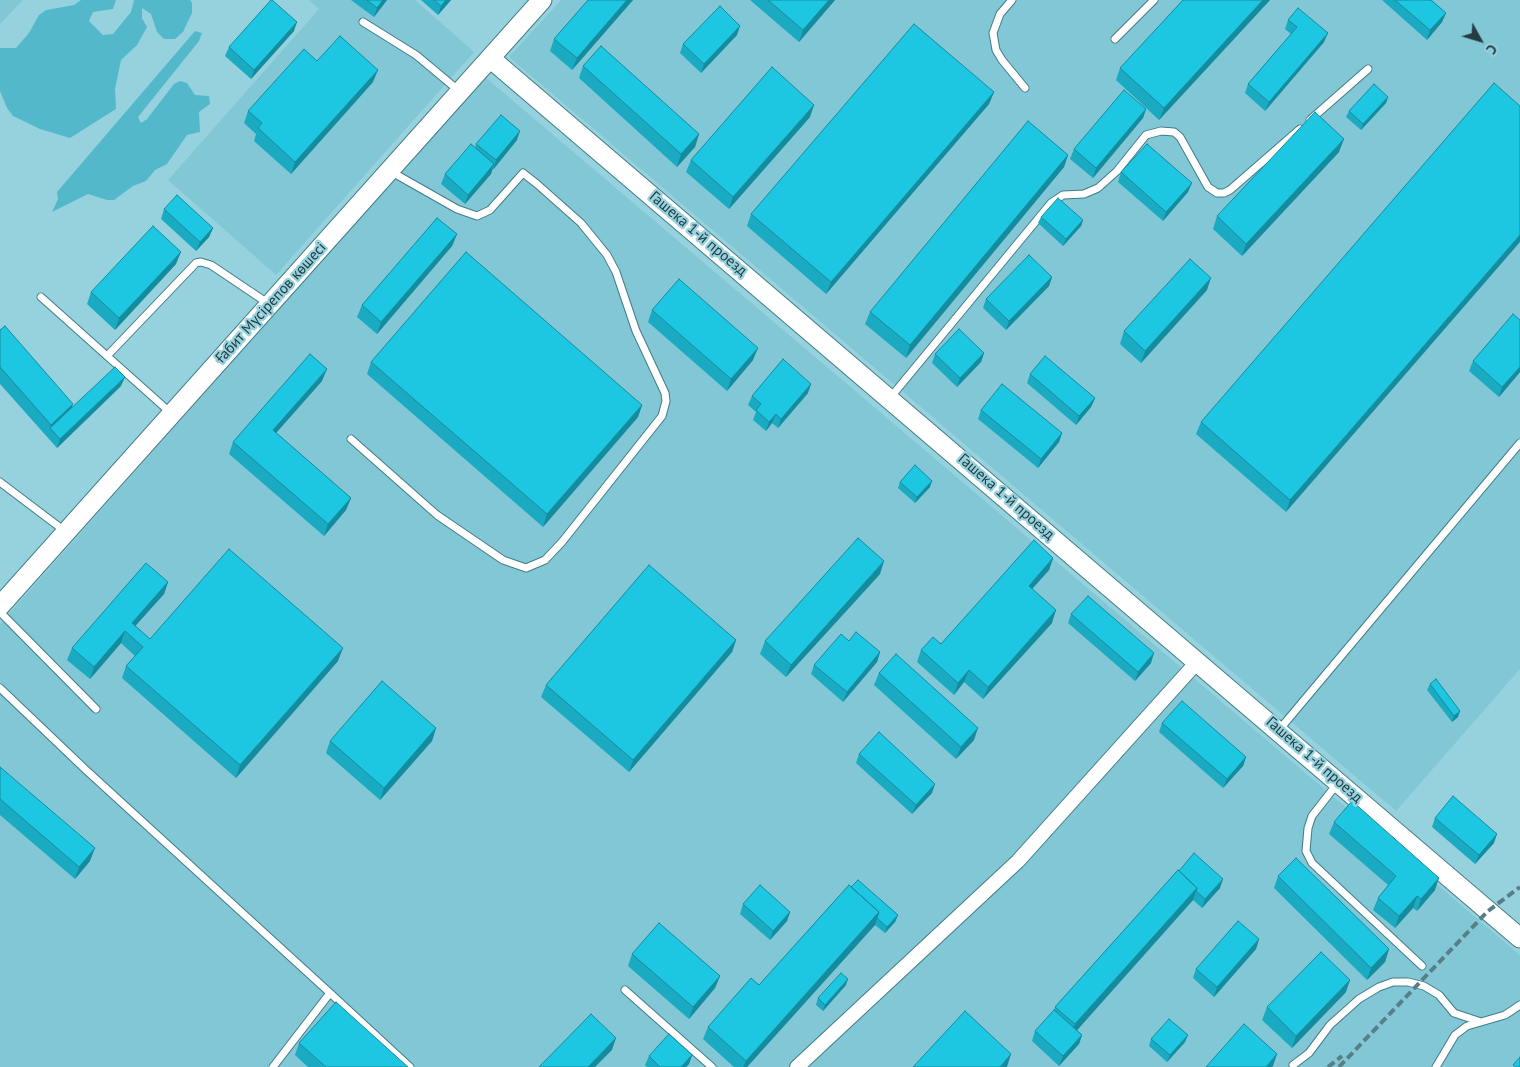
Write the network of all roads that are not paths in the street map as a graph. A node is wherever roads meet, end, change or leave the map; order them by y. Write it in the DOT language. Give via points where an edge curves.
graph roads {
  1 [pos="542,0"];
  2 [pos="1012,0"];
  3 [pos="1154,0"];
  4 [pos="363,22"];
  5 [pos="1115,39"];
  6 [pos="490,58"];
  7 [pos="1368,69"];
  8 [pos="1025,88"];
  9 [pos="460,92"];
  10 [pos="390,171"];
  11 [pos="41,298"];
  12 [pos="270,304"];
  13 [pos="106,356"];
  14 [pos="890,398"];
  15 [pos="172,414"];
  16 [pos="351,439"];
  17 [pos="1520,443"];
  18 [pos="0,482"];
  19 [pos="66,533"];
  20 [pos="0,606"];
  21 [pos="0,612"];
  22 [pos="1198,661"];
  23 [pos="0,688"];
  24 [pos="96,709"];
  25 [pos="1278,730"];
  26 [pos="1339,782"];
  27 [pos="1520,938"];
  28 [pos="1422,966"];
  29 [pos="625,990"];
  30 [pos="330,993"];
  31 [pos="1520,1005"];
  32 [pos="1481,1022"];
  33 [pos="1293,1065"];
  34 [pos="273,1067"];
  35 [pos="410,1067"];
  36 [pos="712,1067"];
  37 [pos="797,1067"];
  38 [pos="1436,1067"];
  1 -- 6 [label="main road, Ғабит Мүсірепов көшесі"];
  2 -- 8 [label="lane" via="1000,14 993,33 996,50"];
  3 -- 5 [label="lane"];
  4 -- 9 [label="lane" via="416,55"];
  6 -- 9 [label="main road, Ғабит Мүсірепов көшесі"];
  6 -- 14 [label="main road, Гашека 1-й проезд"];
  7 -- 14 [label="lane" via="1224,193 1208,187 1174,132 1146,135 1117,171 1098,188 1084,194 1063,194 1051,202"];
  9 -- 10 [label="main road, Ғабит Мүсірепов көшесі"];
  10 -- 12 [label="main road, Ғабит Мүсірепов көшесі"];
  10 -- 16 [label="lane" via="477,216 490,210 523,173 537,184 581,224 607,255 666,401 662,416 562,542 545,560 526,568 503,560 437,515"];
  11 -- 13 [label="lane"];
  12 -- 13 [label="lane" via="211,264 196,263"];
  12 -- 15 [label="main road, Ғабит Мүсірепов көшесі"];
  13 -- 15 [label="lane"];
  14 -- 22 [label="main road, Гашека 1-й проезд"];
  15 -- 19 [label="main road, Ғабит Мүсірепов көшесі"];
  17 -- 25 [label="lane"];
  18 -- 19 [label="lane"];
  19 -- 20 [label="main road, Ғабит Мүсірепов көшесі"];
  21 -- 24 [label="lane"];
  22 -- 25 [label="main road, Гашека 1-й проезд"];
  22 -- 37 [label="street" via="1018,861"];
  23 -- 30 [label="lane"];
  25 -- 26 [label="main road, Гашека 1-й проезд"];
  26 -- 27 [label="main road, Гашека 1-й проезд"];
  26 -- 28 [label="lane" via="1312,816 1306,851 1312,863"];
  29 -- 36 [label="lane"];
  30 -- 34 [label="lane"];
  30 -- 35 [label="lane"];
  31 -- 32 [label="lane" via="1505,1015"];
  32 -- 33 [label="lane" via="1454,1013 1439,995 1424,986 1393,982 1359,999"];
  32 -- 38 [label="lane" via="1467,1026 1455,1035"];
}
